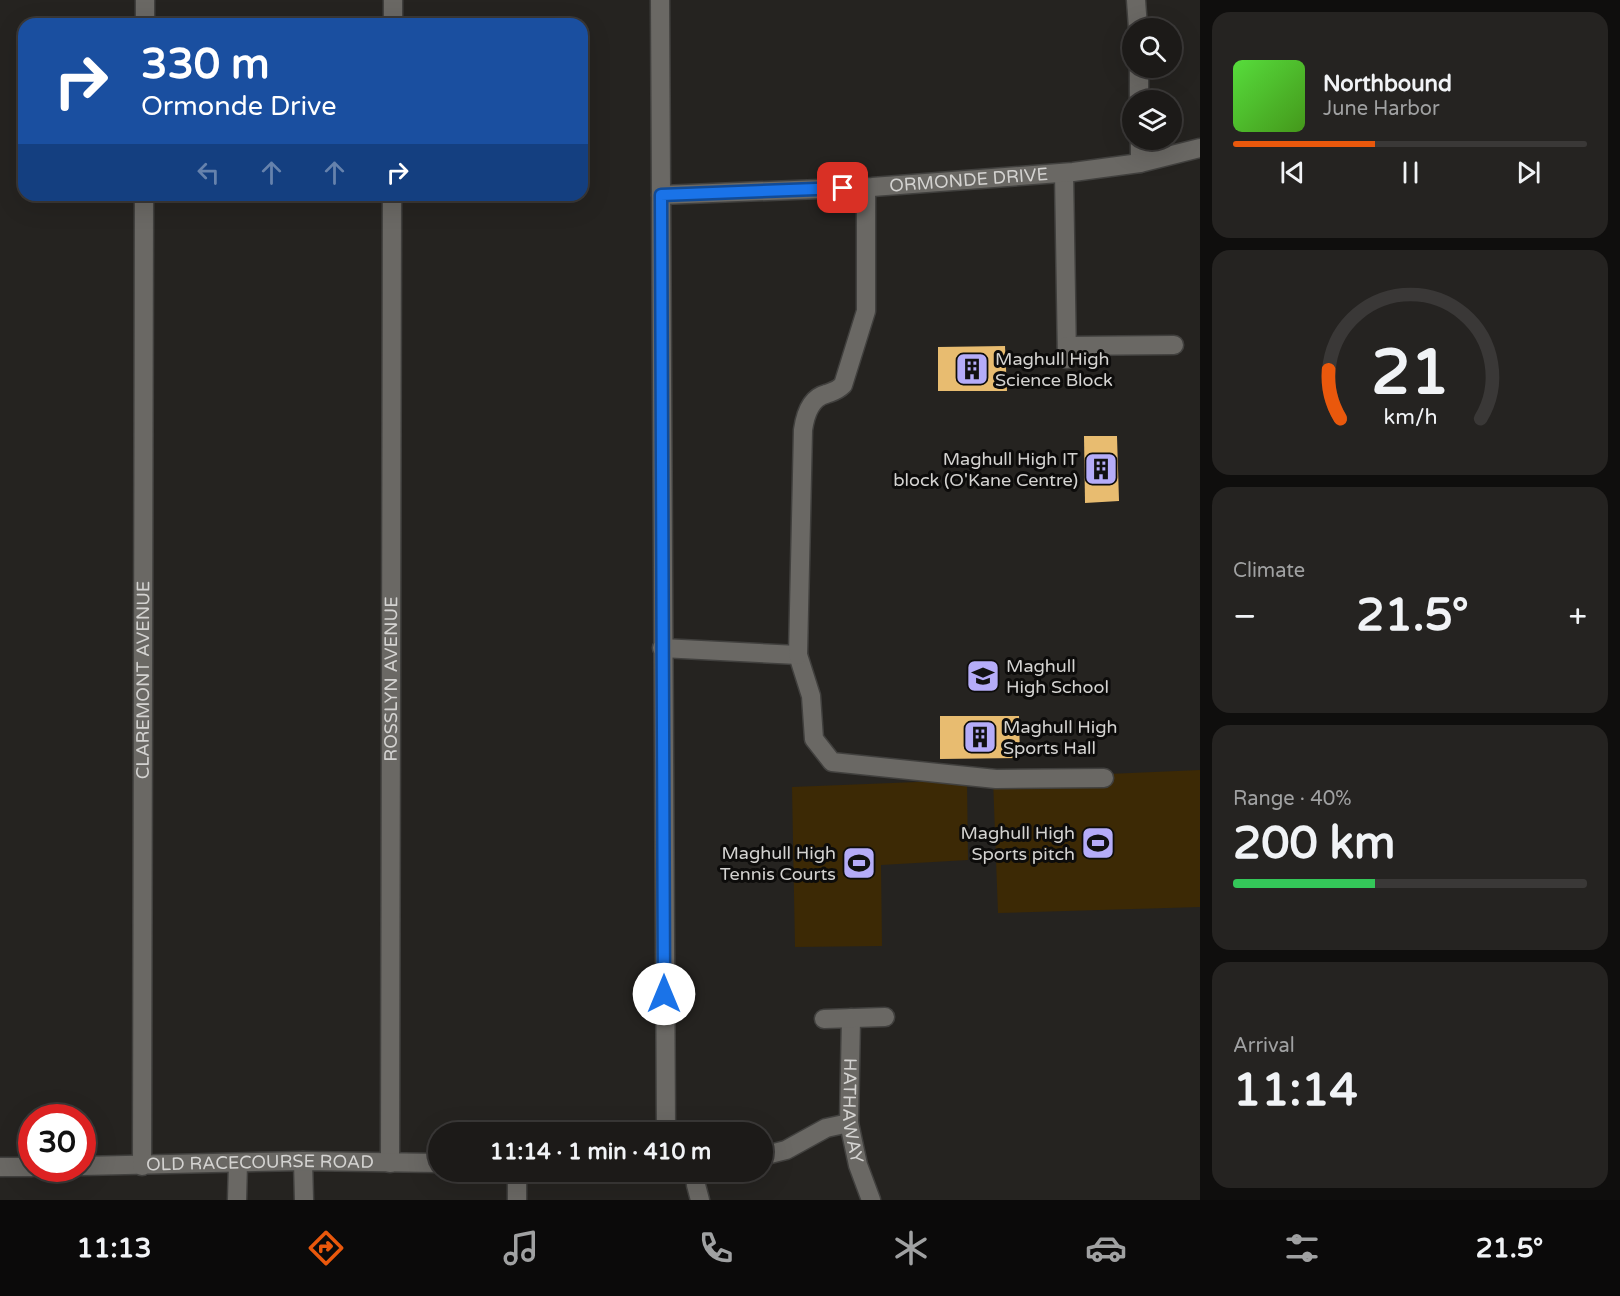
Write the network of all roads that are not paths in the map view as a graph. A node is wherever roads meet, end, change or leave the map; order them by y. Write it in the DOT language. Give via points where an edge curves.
graph roads {
  1 [pos="145,0"];
  2 [pos="393,0"];
  3 [pos="660,0"];
  4 [pos="1136,0"];
  5 [pos="145,18"];
  6 [pos="393,18"];
  7 [pos="1137,18"];
  8 [pos="1200,148"];
  9 [pos="1140,150"];
  10 [pos="1140,163"];
  11 [pos="1064,172"];
  12 [pos="866,187"];
  13 [pos="661,195"];
  14 [pos="144,201"];
  15 [pos="392,201"];
  16 [pos="1174,345"];
  17 [pos="662,648"];
  18 [pos="798,656"];
  19 [pos="1104,778"];
  20 [pos="885,1017"];
  21 [pos="851,1018"];
  22 [pos="824,1019"];
  23 [pos="666,1122"];
  24 [pos="849,1124"];
  25 [pos="773,1153"];
  26 [pos="303,1161"];
  27 [pos="238,1163"];
  28 [pos="390,1163"];
  29 [pos="428,1163"];
  30 [pos="96,1166"];
  31 [pos="142,1166"];
  32 [pos="0,1167"];
  33 [pos="18,1167"];
  34 [pos="517,1182"];
  35 [pos="696,1182"];
  36 [pos="237,1200"];
  37 [pos="304,1200"];
  38 [pos="517,1200"];
  39 [pos="700,1200"];
  40 [pos="871,1200"];
  1 -- 5 [label="street"];
  2 -- 6 [label="street"];
  3 -- 13 [label="street"];
  4 -- 7 [label="street"];
  8 -- 10 [label="street, ORMONDE DRIVE"];
  9 -- 10 [label="street"];
  10 -- 11 [label="street, ORMONDE DRIVE"];
  11 -- 12 [label="street, ORMONDE DRIVE"];
  11 -- 16 [label="street" via="1067,353"];
  12 -- 13 [label="street, ORMONDE DRIVE"];
  12 -- 18 [label="street" via="866,311 843,385 814,401 804,420"];
  13 -- 17 [label="street"];
  14 -- 31 [label="street, CLAREMONT AVENUE"];
  15 -- 28 [label="street, ROSSLYN AVENUE"];
  17 -- 18 [label="street"];
  17 -- 23 [label="street"];
  18 -- 19 [label="street" via="811,696 814,739 832,762 996,779"];
  20 -- 21 [label="street"];
  21 -- 22 [label="street"];
  21 -- 24 [label="street, HATHAWAY"];
  24 -- 25 [label="street" via="826,1128"];
  24 -- 40 [label="street, HATHAWAY"];
  26 -- 27 [label="street, OLD RACECOURSE ROAD"];
  26 -- 28 [label="street, OLD RACECOURSE ROAD"];
  26 -- 37 [label="street"];
  27 -- 31 [label="street, OLD RACECOURSE ROAD"];
  27 -- 36 [label="street"];
  28 -- 29 [label="street, OLD RACECOURSE ROAD"];
  30 -- 31 [label="street, OLD RACECOURSE ROAD"];
  32 -- 33 [label="street"];
  34 -- 38 [label="street"];
  35 -- 39 [label="street"];
}
